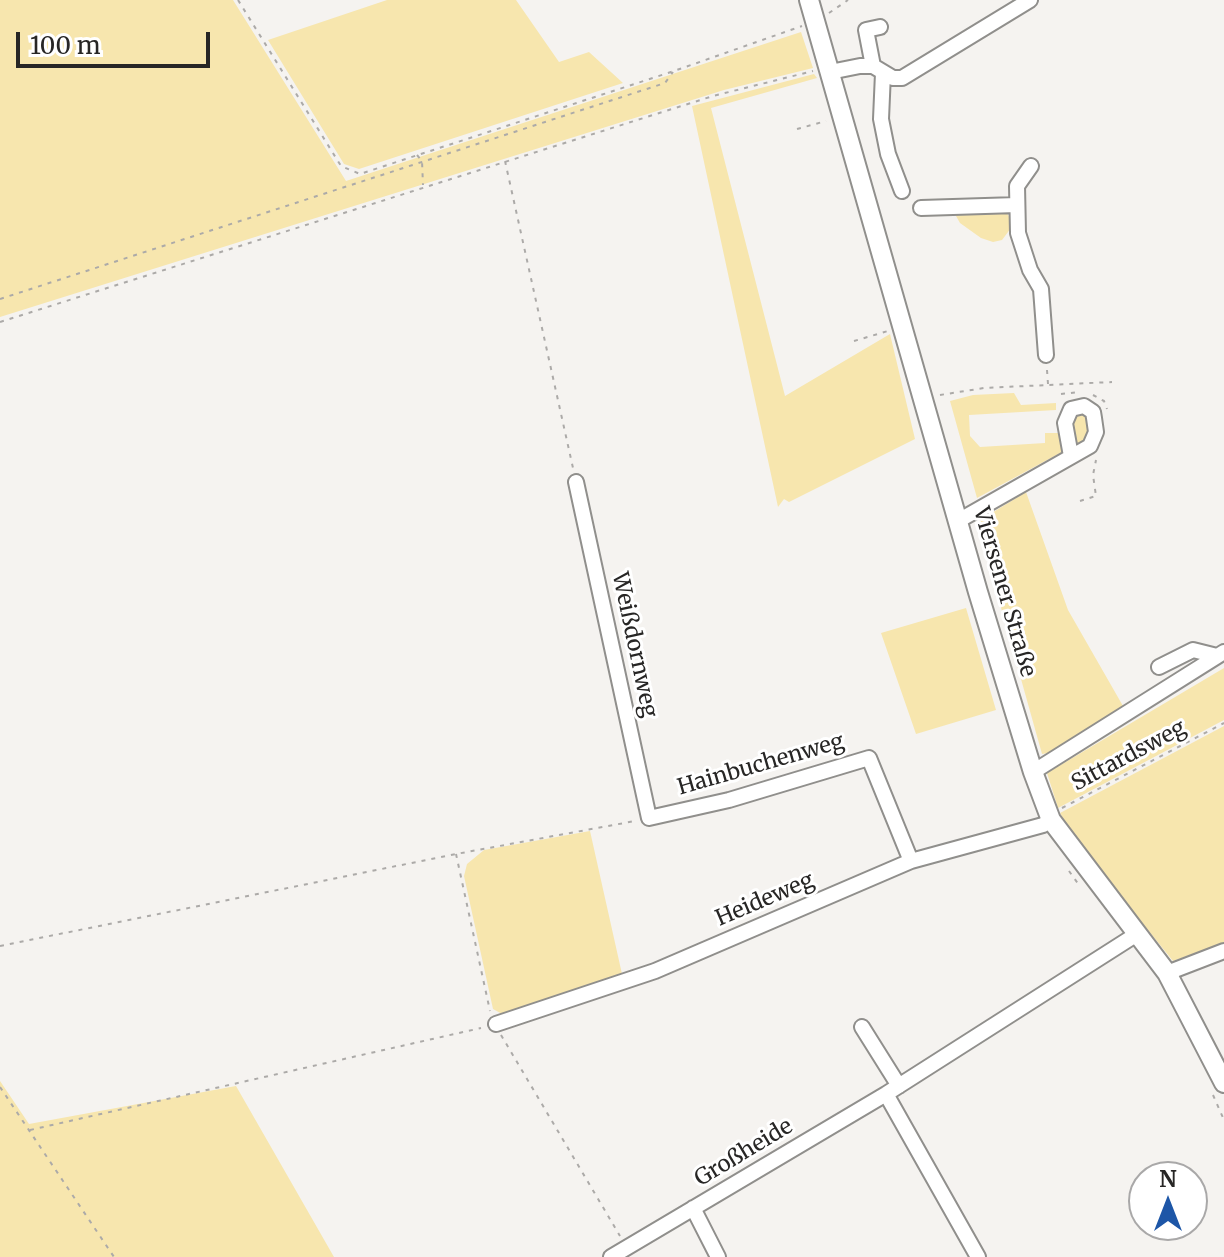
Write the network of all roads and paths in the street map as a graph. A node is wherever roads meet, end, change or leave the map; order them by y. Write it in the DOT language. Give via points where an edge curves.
graph roads {
  1 [pos="238,0"];
  2 [pos="809,0"];
  3 [pos="848,0"];
  4 [pos="1030,0"];
  5 [pos="816,21"];
  6 [pos="880,27"];
  7 [pos="878,70"];
  8 [pos="674,71"];
  9 [pos="830,72"];
  10 [pos="833,119"];
  11 [pos="797,129"];
  12 [pos="417,155"];
  13 [pos="505,160"];
  14 [pos="422,161"];
  15 [pos="1031,166"];
  16 [pos="423,186"];
  17 [pos="902,191"];
  18 [pos="1017,205"];
  19 [pos="921,208"];
  20 [pos="0,299"];
  21 [pos="901,320"];
  22 [pos="0,322"];
  23 [pos="854,341"];
  24 [pos="1046,355"];
  25 [pos="1112,382"];
  26 [pos="1048,385"];
  27 [pos="923,398"];
  28 [pos="1071,456"];
  29 [pos="576,482"];
  30 [pos="958,521"];
  31 [pos="1221,654"];
  32 [pos="1159,667"];
  33 [pos="1224,723"];
  34 [pos="1033,772"];
  35 [pos="649,818"];
  36 [pos="1051,820"];
  37 [pos="456,854"];
  38 [pos="911,861"];
  39 [pos="1137,934"];
  40 [pos="0,946"];
  41 [pos="1224,951"];
  42 [pos="1167,973"];
  43 [pos="496,1024"];
  44 [pos="862,1027"];
  45 [pos="1224,1083"];
  46 [pos="0,1087"];
  47 [pos="892,1090"];
  48 [pos="30,1130"];
  49 [pos="693,1208"];
  50 [pos="627,1247"];
  51 [pos="114,1257"];
  52 [pos="611,1257"];
  53 [pos="718,1257"];
  54 [pos="978,1257"];
  1 -- 12 [label="path" via="341,166 360,174"];
  2 -- 5 [label="main road, Viersener Straße"];
  3 -- 5 [label="path"];
  4 -- 7 [label="street" via="912,73 893,78"];
  5 -- 8 [label="path"];
  5 -- 9 [label="main road, Viersener Straße"];
  6 -- 7 [label="street" via="866,30"];
  7 -- 9 [label="street" via="860,66"];
  7 -- 17 [label="street" via="881,119"];
  8 -- 12 [label="path"];
  8 -- 14 [label="path" via="665,83"];
  9 -- 13 [label="path" via="818,70 713,96"];
  9 -- 21 [label="main road, Viersener Straße"];
  10 -- 11 [label="path"];
  12 -- 14 [label="path"];
  13 -- 16 [label="path"];
  13 -- 29 [label="path"];
  14 -- 16 [label="path"];
  14 -- 20 [label="path"];
  15 -- 18 [label="street" via="1017,186"];
  16 -- 22 [label="path"];
  18 -- 19 [label="street"];
  18 -- 24 [label="street" via="1018,233 1041,289"];
  21 -- 23 [label="path" via="894,329"];
  21 -- 27 [label="main road, Viersener Straße"];
  24 -- 26 [label="path"];
  25 -- 26 [label="path"];
  26 -- 27 [label="path"];
  27 -- 30 [label="main road, Viersener Straße"];
  28 -- 30 [label="street"];
  29 -- 35 [label="street, Weißdornweg"];
  30 -- 34 [label="main road, Viersener Straße"];
  31 -- 32 [label="street" via="1193,650"];
  31 -- 34 [label="street"];
  33 -- 36 [label="path, Sittardsweg" via="1057,811"];
  34 -- 36 [label="main road, Viersener Straße"];
  35 -- 37 [label="path"];
  35 -- 38 [label="street, Hainbuchenweg" via="869,758"];
  36 -- 38 [label="street, Heideweg"];
  36 -- 39 [label="main road, Viersener Straße"];
  37 -- 40 [label="path"];
  37 -- 43 [label="path"];
  38 -- 43 [label="street, Heideweg" via="655,971"];
  39 -- 42 [label="main road, Viersener Straße"];
  39 -- 47 [label="street, Großheide"];
  41 -- 42 [label="street"];
  42 -- 45 [label="main road, Viersener Straße"];
  43 -- 48 [label="path"];
  43 -- 50 [label="path"];
  44 -- 47 [label="street"];
  46 -- 48 [label="path"];
  47 -- 49 [label="street, Großheide"];
  47 -- 54 [label="street"];
  48 -- 51 [label="path"];
  49 -- 50 [label="street, Großheide"];
  49 -- 53 [label="street"];
  50 -- 52 [label="street, Großheide"];
}
